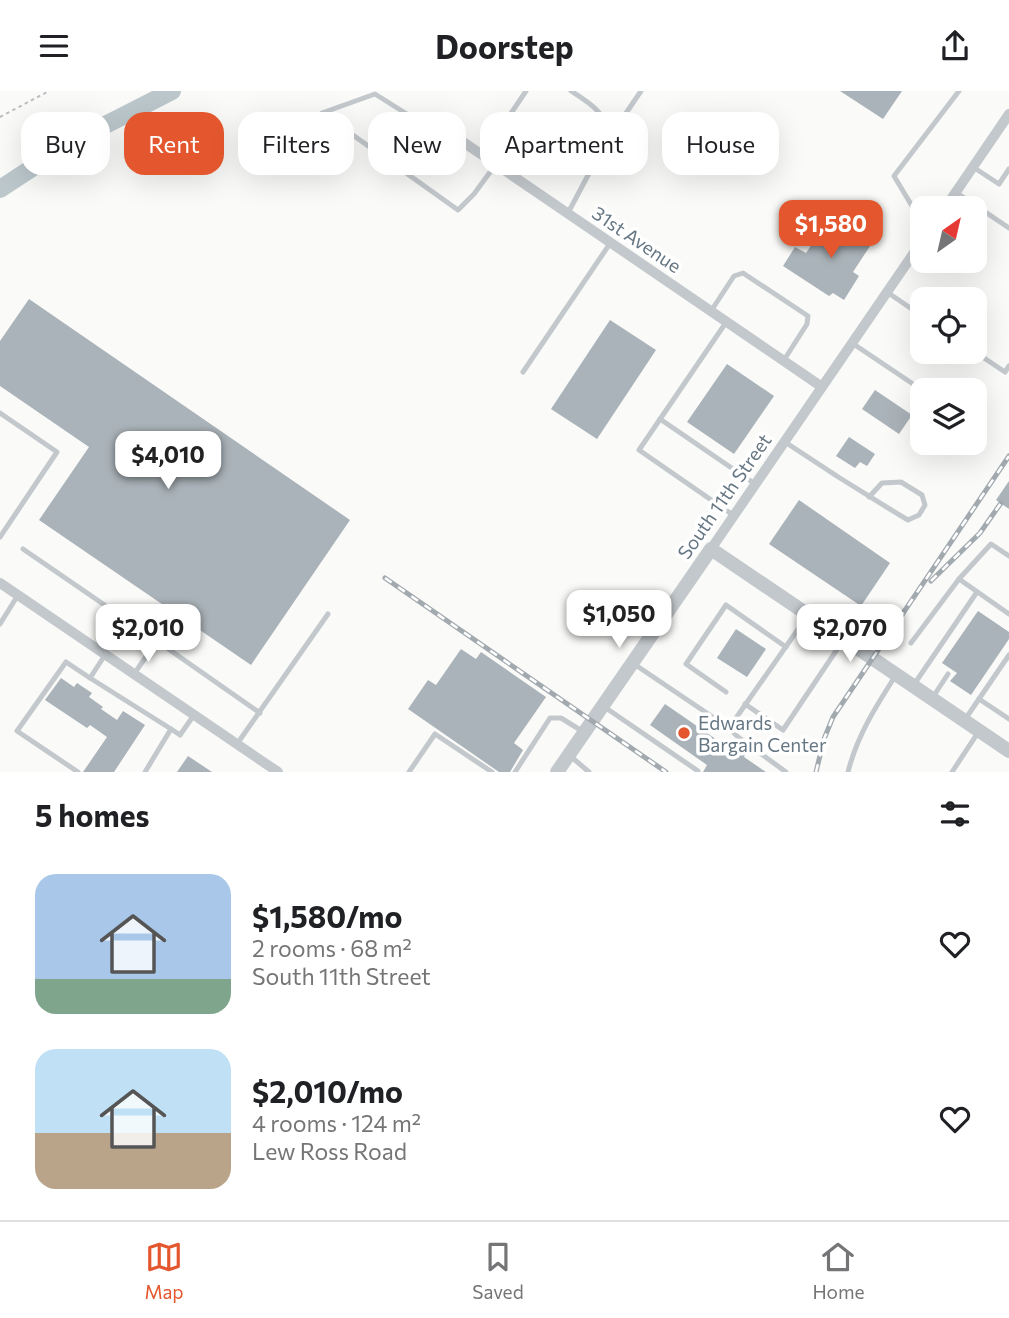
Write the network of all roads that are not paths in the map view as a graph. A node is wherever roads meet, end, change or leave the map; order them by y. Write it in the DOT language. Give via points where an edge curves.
graph roads {
  1 [pos="526,91"];
  2 [pos="571,91"];
  3 [pos="641,91"];
  4 [pos="959,91"];
  5 [pos="405,112"];
  6 [pos="512,112"];
  7 [pos="598,112"];
  8 [pos="627,112"];
  9 [pos="1009,114"];
  10 [pos="368,147"];
  11 [pos="973,167"];
  12 [pos="1009,169"];
  13 [pos="412,175"];
  14 [pos="488,175"];
  15 [pos="512,175"];
  16 [pos="588,175"];
  17 [pos="956,192"];
  18 [pos="953,196"];
  19 [pos="910,203"];
  20 [pos="568,213"];
  21 [pos="1009,228"];
  22 [pos="611,242"];
  23 [pos="910,258"];
  24 [pos="887,292"];
  25 [pos="910,308"];
  26 [pos="711,311"];
  27 [pos="727,321"];
  28 [pos="852,343"];
  29 [pos="987,360"];
  30 [pos="784,361"];
  31 [pos="1009,366"];
  32 [pos="523,372"];
  33 [pos="910,382"];
  34 [pos="822,387"];
  35 [pos="0,413"];
  36 [pos="660,419"];
  37 [pos="785,442"];
  38 [pos="755,484"];
  39 [pos="869,497"];
  40 [pos="733,516"];
  41 [pos="0,537"];
  42 [pos="23,549"];
  43 [pos="710,549"];
  44 [pos="1009,556"];
  45 [pos="959,579"];
  46 [pos="0,583"];
  47 [pos="977,592"];
  48 [pos="18,595"];
  49 [pos="328,614"];
  50 [pos="1009,614"];
  51 [pos="808,615"];
  52 [pos="0,625"];
  53 [pos="844,639"];
  54 [pos="157,641"];
  55 [pos="911,643"];
  56 [pos="786,647"];
  57 [pos="105,655"];
  58 [pos="1009,655"];
  59 [pos="632,663"];
  60 [pos="134,674"];
  61 [pos="948,674"];
  62 [pos="896,675"];
  63 [pos="90,678"];
  64 [pos="914,686"];
  65 [pos="726,692"];
  66 [pos="932,699"];
  67 [pos="979,699"];
  68 [pos="746,704"];
  69 [pos="603,706"];
  70 [pos="260,713"];
  71 [pos="194,715"];
  72 [pos="1009,719"];
  73 [pos="964,721"];
  74 [pos="729,728"];
  75 [pos="171,729"];
  76 [pos="979,731"];
  77 [pos="584,733"];
  78 [pos="237,744"];
  79 [pos="1009,751"];
  80 [pos="569,755"];
  81 [pos="698,771"];
  82 [pos="78,772"];
  83 [pos="145,772"];
  84 [pos="278,772"];
  85 [pos="409,772"];
  86 [pos="492,772"];
  87 [pos="515,772"];
  88 [pos="557,772"];
  89 [pos="589,772"];
  90 [pos="786,772"];
  91 [pos="848,772"];
  92 [pos="952,772"];
  1 -- 6 [label="lane"];
  2 -- 7 [label="lane"];
  3 -- 8 [label="lane"];
  4 -- 19 [label="lane" via="894,176"];
  5 -- 10 [label="lane" via="376,94 322,113"];
  9 -- 11 [label="street"];
  11 -- 12 [label="lane" via="999,184"];
  11 -- 17 [label="street"];
  13 -- 14 [label="lane" via="458,210"];
  15 -- 20 [label="street, 31st Avenue"];
  16 -- 20 [label="lane"];
  17 -- 18 [label="street"];
  17 -- 21 [label="lane"];
  20 -- 22 [label="street, 31st Avenue"];
  22 -- 26 [label="street, 31st Avenue"];
  22 -- 32 [label="lane"];
  23 -- 24 [label="street, South 11th Street"];
  24 -- 25 [label="lane"];
  24 -- 28 [label="street, South 11th Street"];
  26 -- 27 [label="street, 31st Avenue"];
  26 -- 30 [label="lane" via="734,276 743,273 808,316"];
  27 -- 30 [label="street, 31st Avenue"];
  27 -- 36 [label="lane"];
  28 -- 33 [label="lane"];
  28 -- 34 [label="street, South 11th Street"];
  29 -- 31 [label="lane" via="1004,372"];
  30 -- 34 [label="street, 31st Avenue"];
  34 -- 37 [label="street, South 11th Street"];
  35 -- 41 [label="lane" via="57,452"];
  36 -- 38 [label="lane"];
  36 -- 40 [label="lane" via="639,450"];
  37 -- 38 [label="street, South 11th Street"];
  37 -- 39 [label="lane"];
  38 -- 40 [label="street, South 11th Street"];
  39 -- 39 [label="lane" via="908,520 919,515 925,505 922,495 901,482 882,483"];
  40 -- 43 [label="street, South 11th Street"];
  42 -- 54 [label="lane"];
  43 -- 51 [label="street"];
  43 -- 59 [label="street, South 11th Street"];
  44 -- 45 [label="lane" via="991,544"];
  45 -- 47 [label="lane"];
  45 -- 55 [label="lane"];
  46 -- 48 [label="street"];
  47 -- 50 [label="lane"];
  47 -- 64 [label="lane"];
  48 -- 52 [label="lane"];
  48 -- 57 [label="street"];
  49 -- 70 [label="lane"];
  51 -- 53 [label="street"];
  51 -- 56 [label="lane"];
  53 -- 62 [label="street"];
  53 -- 68 [label="lane" via="783,730"];
  54 -- 60 [label="lane"];
  54 -- 70 [label="lane"];
  56 -- 65 [label="lane" via="726,605 686,664"];
  56 -- 68 [label="lane"];
  57 -- 60 [label="street"];
  57 -- 63 [label="lane"];
  58 -- 67 [label="lane"];
  59 -- 69 [label="street, South 11th Street"];
  59 -- 74 [label="lane"];
  60 -- 71 [label="street"];
  61 -- 66 [label="lane"];
  62 -- 64 [label="street"];
  62 -- 91 [label="lane" via="870,715"];
  63 -- 75 [label="lane"];
  63 -- 82 [label="lane" via="66,662 17,731"];
  64 -- 66 [label="street"];
  66 -- 73 [label="street"];
  67 -- 72 [label="lane"];
  67 -- 73 [label="lane"];
  68 -- 74 [label="lane"];
  69 -- 77 [label="street, South 11th Street"];
  69 -- 81 [label="lane"];
  70 -- 78 [label="lane"];
  71 -- 75 [label="lane" via="180,735"];
  71 -- 78 [label="street"];
  73 -- 76 [label="street"];
  74 -- 90 [label="lane"];
  75 -- 83 [label="lane"];
  76 -- 79 [label="street"];
  76 -- 92 [label="lane"];
  77 -- 80 [label="street, South 11th Street"];
  77 -- 87 [label="lane" via="561,718 550,718"];
  78 -- 84 [label="street"];
  80 -- 88 [label="street, South 11th Street"];
  80 -- 89 [label="lane"];
  85 -- 86 [label="lane" via="435,734"];
}
